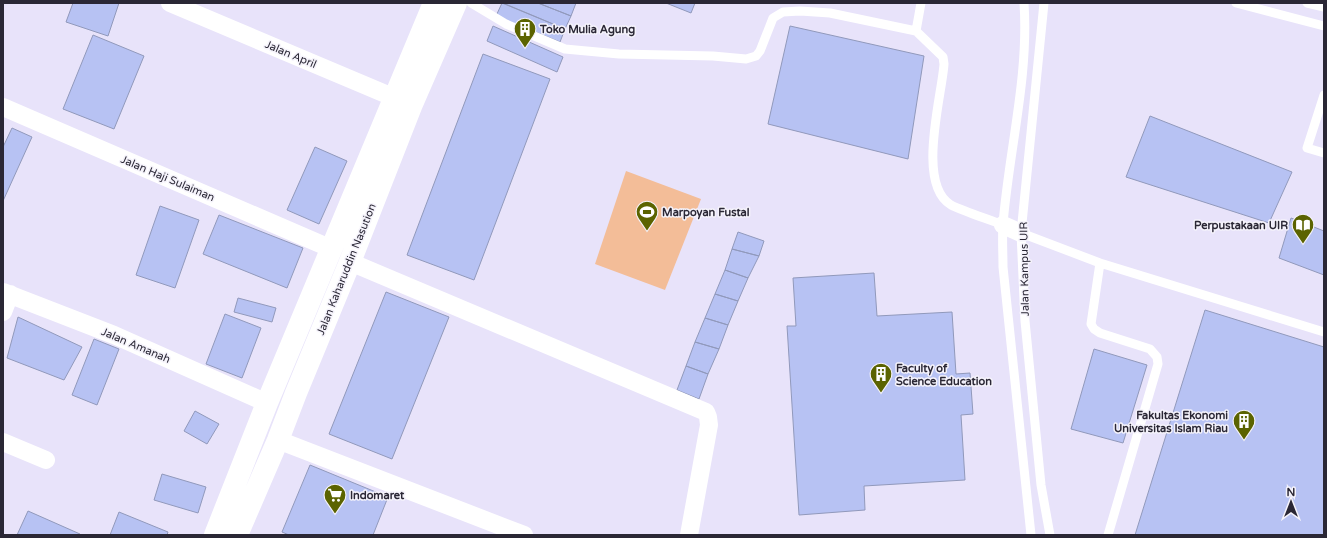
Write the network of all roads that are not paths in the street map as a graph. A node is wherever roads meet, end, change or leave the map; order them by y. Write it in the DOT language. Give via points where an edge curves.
graph roads {
  1 [pos="170,3"];
  2 [pos="434,3"];
  3 [pos="456,3"];
  4 [pos="471,3"];
  5 [pos="921,3"];
  6 [pos="1024,3"];
  7 [pos="1044,3"];
  8 [pos="1236,3"];
  9 [pos="1307,3"];
  10 [pos="1324,8"];
  11 [pos="1324,26"];
  12 [pos="916,31"];
  13 [pos="1324,96"];
  14 [pos="403,102"];
  15 [pos="3,107"];
  16 [pos="1324,153"];
  17 [pos="1003,225"];
  18 [pos="1021,234"];
  19 [pos="332,249"];
  20 [pos="350,262"];
  21 [pos="1100,263"];
  22 [pos="6,293"];
  23 [pos="3,312"];
  24 [pos="1324,332"];
  25 [pos="267,403"];
  26 [pos="278,440"];
  27 [pos="3,442"];
  28 [pos="46,460"];
  29 [pos="215,535"];
  30 [pos="237,535"];
  31 [pos="524,535"];
  32 [pos="689,535"];
  33 [pos="1031,535"];
  34 [pos="1050,535"];
  35 [pos="1108,535"];
  1 -- 14 [label="street, Jalan April"];
  2 -- 14 [label="highway, Jalan Kaharuddin Nasution"];
  3 -- 14 [label="highway, Jalan Kaharuddin Nasution"];
  4 -- 12 [label="lane" via="506,24 565,48 619,54 752,58 760,51 773,18 783,12 800,10 830,13"];
  5 -- 12 [label="lane"];
  6 -- 17 [label="lane, Jalan Kampus UIR" via="1025,36 1018,115"];
  7 -- 18 [label="lane, Jalan Kampus UIR"];
  8 -- 11 [label="lane"];
  9 -- 10 [label="lane"];
  12 -- 17 [label="lane" via="943,57 933,136 933,165 939,190 951,204"];
  13 -- 16 [label="lane" via="1307,148"];
  14 -- 19 [label="highway, Jalan Kaharuddin Nasution"];
  14 -- 20 [label="highway, Jalan Kaharuddin Nasution"];
  15 -- 19 [label="street, Jalan Haji Sulaiman"];
  17 -- 18 [label="street"];
  17 -- 33 [label="lane, Jalan Kampus UIR" via="1003,267"];
  18 -- 21 [label="lane"];
  18 -- 34 [label="lane, Jalan Kampus UIR" via="1026,337 1041,485"];
  19 -- 25 [label="highway, Jalan Kaharuddin Nasution"];
  20 -- 26 [label="highway, Jalan Kaharuddin Nasution"];
  20 -- 32 [label="street" via="706,412 710,425"];
  21 -- 24 [label="lane"];
  21 -- 35 [label="lane" via="1091,324 1100,333 1150,349 1157,357 1158,364"];
  22 -- 23 [label="street"];
  22 -- 25 [label="street, Jalan Amanah" via="114,335"];
  25 -- 29 [label="highway, Jalan Kaharuddin Nasution"];
  26 -- 30 [label="highway, Jalan Kaharuddin Nasution"];
  26 -- 31 [label="street"];
  27 -- 28 [label="street"];
}
